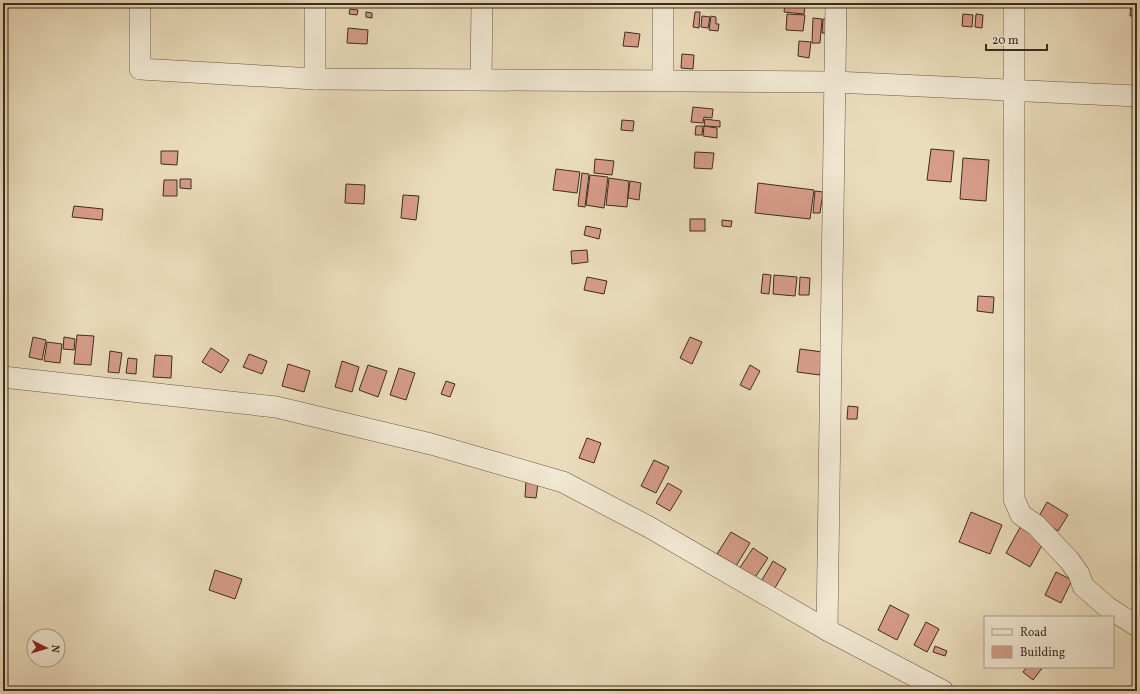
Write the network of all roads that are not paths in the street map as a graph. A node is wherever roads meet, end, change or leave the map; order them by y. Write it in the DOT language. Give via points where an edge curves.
graph roads {
  1 [pos="140,3"];
  2 [pos="315,3"];
  3 [pos="482,3"];
  4 [pos="663,3"];
  5 [pos="836,3"];
  6 [pos="1014,3"];
  7 [pos="315,79"];
  8 [pos="481,79"];
  9 [pos="662,80"];
  10 [pos="835,82"];
  11 [pos="1014,90"];
  12 [pos="1137,96"];
  13 [pos="3,377"];
  14 [pos="1137,626"];
  15 [pos="827,630"];
  16 [pos="943,691"];
  1 -- 7 [label="street" via="140,69"];
  2 -- 7 [label="street"];
  3 -- 8 [label="street"];
  4 -- 9 [label="street"];
  5 -- 10 [label="street"];
  6 -- 11 [label="street"];
  7 -- 8 [label="street"];
  8 -- 9 [label="street"];
  9 -- 10 [label="street"];
  10 -- 11 [label="street"];
  10 -- 15 [label="street"];
  11 -- 12 [label="street"];
  11 -- 14 [label="street" via="1014,499 1021,515 1036,525 1069,560 1079,574 1083,586 1107,607"];
  13 -- 15 [label="street" via="276,407 431,444 563,482 649,527"];
  15 -- 16 [label="street"];
}
